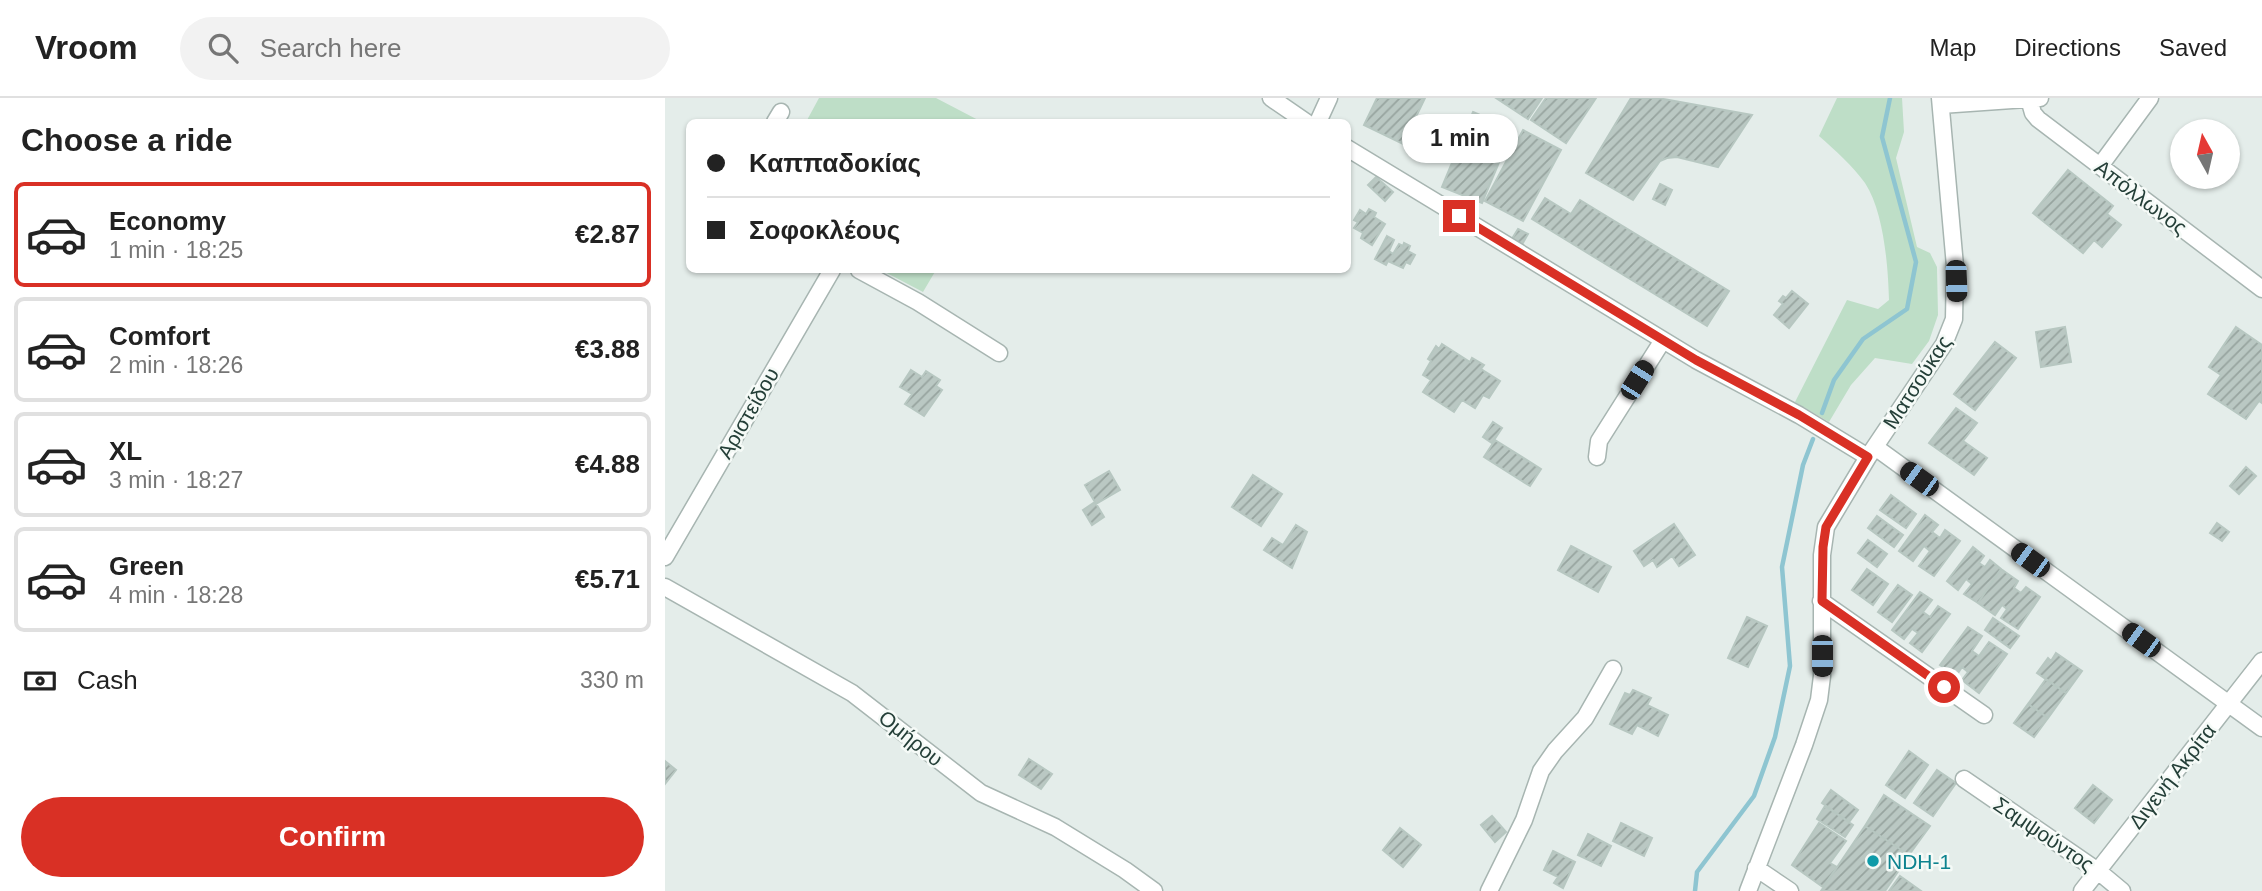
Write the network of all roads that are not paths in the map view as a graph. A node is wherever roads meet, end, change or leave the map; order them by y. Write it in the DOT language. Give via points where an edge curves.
graph roads {
  1 [pos="1271,98"];
  2 [pos="1329,98"];
  3 [pos="2150,98"];
  4 [pos="2035,99"];
  5 [pos="1941,102"];
  6 [pos="1302,119"];
  7 [pos="1319,119"];
  8 [pos="1351,150"];
  9 [pos="2100,166"];
  10 [pos="830,273"];
  11 [pos="865,273"];
  12 [pos="2262,289"];
  13 [pos="1663,340"];
  14 [pos="999,352"];
  15 [pos="1871,452"];
  16 [pos="1597,457"];
  17 [pos="665,557"];
  18 [pos="665,587"];
  19 [pos="1822,601"];
  20 [pos="2262,661"];
  21 [pos="1613,669"];
  22 [pos="2229,704"];
  23 [pos="1984,716"];
  24 [pos="2262,728"];
  25 [pos="1964,779"];
  26 [pos="1756,868"];
  27 [pos="2098,870"];
  28 [pos="1154,891"];
  29 [pos="1489,891"];
  30 [pos="1748,891"];
  31 [pos="1790,891"];
  32 [pos="2082,891"];
  33 [pos="2122,891"];
  1 -- 6 [label="street"];
  2 -- 7 [label="street"];
  3 -- 9 [label="street"];
  4 -- 5 [label="street"];
  4 -- 9 [label="street, Απόλλωνος" via="2033,113 2038,119"];
  5 -- 15 [label="street, Ματσούκας" via="1955,266 1954,319 1944,344"];
  8 -- 13 [label="street"];
  9 -- 12 [label="street, Απόλλωνος"];
  10 -- 17 [label="street, Αριστείδου"];
  11 -- 14 [label="street"];
  13 -- 15 [label="street"];
  13 -- 16 [label="street" via="1599,440"];
  15 -- 19 [label="street, Ματσούκας" via="1826,527"];
  15 -- 22 [label="street"];
  18 -- 28 [label="street, Ομήρου" via="852,693 981,793 1055,827"];
  19 -- 23 [label="street"];
  19 -- 26 [label="street, Ματσούκας" via="1817,711"];
  20 -- 22 [label="street, Διγενή Ακρίτα"];
  21 -- 29 [label="street" via="1585,718 1541,771 1524,820"];
  22 -- 24 [label="street"];
  22 -- 27 [label="street, Διγενή Ακρίτα"];
  25 -- 27 [label="street, Σαμψούντος"];
  26 -- 30 [label="street, Ματσούκας"];
  26 -- 31 [label="street"];
  27 -- 32 [label="street, Διγενή Ακρίτα"];
  27 -- 33 [label="street, Σαμψούντος"];
}
